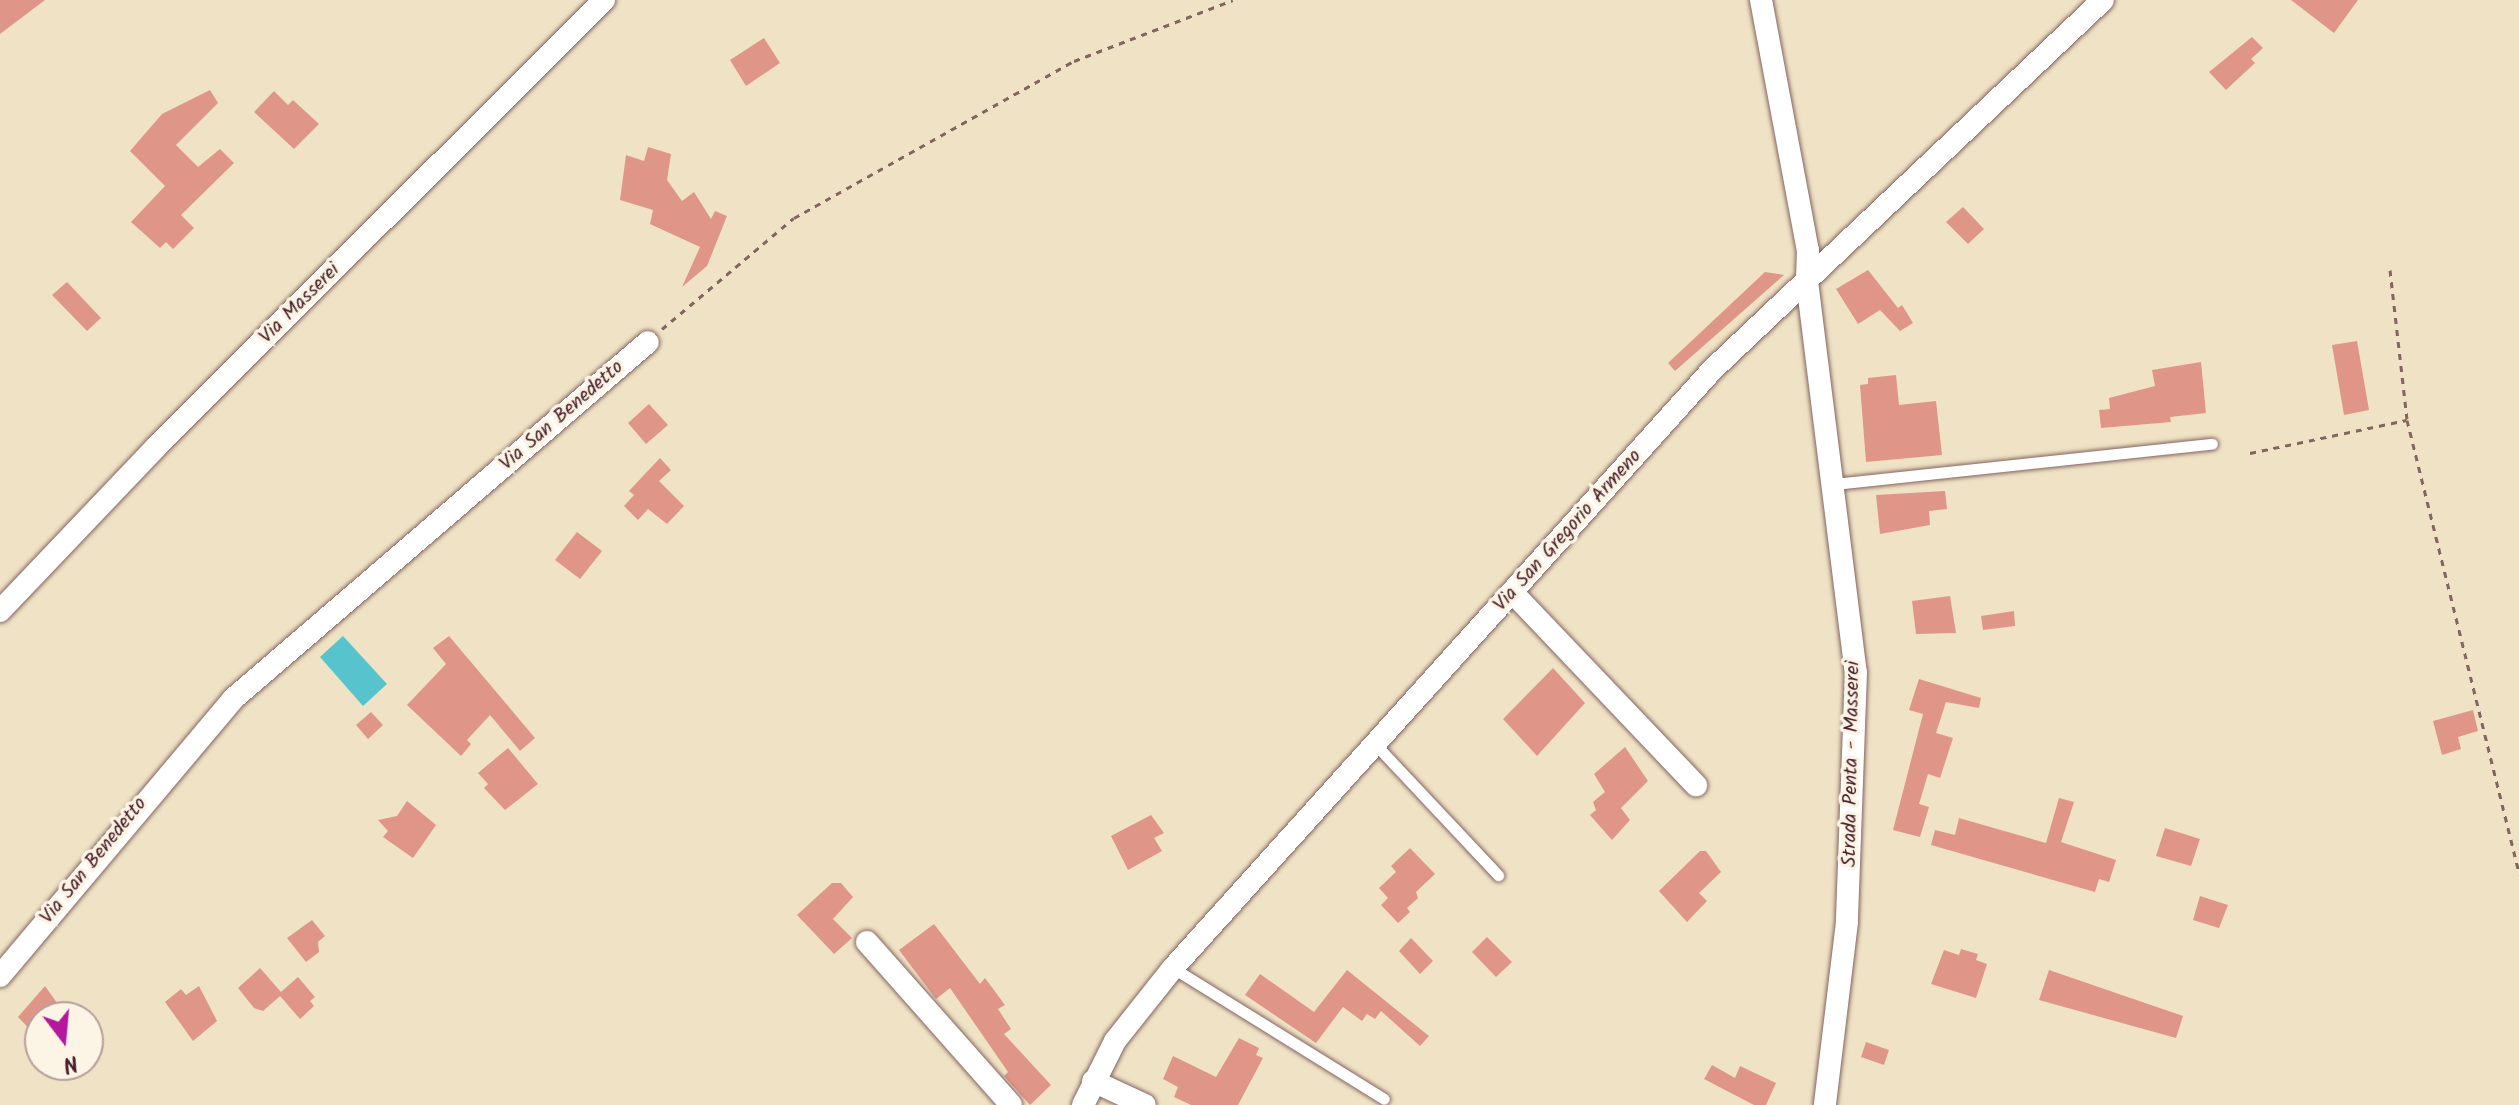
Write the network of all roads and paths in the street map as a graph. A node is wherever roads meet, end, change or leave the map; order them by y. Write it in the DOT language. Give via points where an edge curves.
graph roads {
  1 [pos="604,0"];
  2 [pos="1233,0"];
  3 [pos="1761,0"];
  4 [pos="2103,0"];
  5 [pos="2390,270"];
  6 [pos="1807,281"];
  7 [pos="648,342"];
  8 [pos="2407,420"];
  9 [pos="2212,444"];
  10 [pos="2250,453"];
  11 [pos="1835,484"];
  12 [pos="1512,592"];
  13 [pos="0,611"];
  14 [pos="1375,744"];
  15 [pos="1696,785"];
  16 [pos="2519,874"];
  17 [pos="1498,875"];
  18 [pos="867,942"];
  19 [pos="1173,968"];
  20 [pos="0,976"];
  21 [pos="1093,1081"];
  22 [pos="1384,1099"];
  23 [pos="1011,1105"];
  24 [pos="1083,1105"];
  25 [pos="1145,1105"];
  26 [pos="1825,1105"];
  1 -- 13 [label="street, Via Masserei" via="156,447"];
  2 -- 7 [label="path" via="1074,61 794,218"];
  3 -- 6 [label="street, Strada Penta - Masserei" via="1808,250"];
  4 -- 6 [label="street, Via San Gregorio Armeno"];
  5 -- 8 [label="path"];
  6 -- 11 [label="street, Strada Penta - Masserei"];
  6 -- 12 [label="street, Via San Gregorio Armeno" via="1712,370"];
  7 -- 20 [label="street, Via San Benedetto" via="233,699"];
  8 -- 10 [label="path"];
  8 -- 16 [label="path"];
  9 -- 11 [label="lane"];
  11 -- 26 [label="street, Strada Penta - Masserei" via="1856,672 1855,790"];
  12 -- 14 [label="street, Via San Gregorio Armeno"];
  12 -- 15 [label="street"];
  14 -- 17 [label="lane"];
  14 -- 19 [label="street, Via San Gregorio Armeno"];
  18 -- 23 [label="street"];
  19 -- 21 [label="street, Via San Gregorio Armeno" via="1115,1041"];
  19 -- 22 [label="lane"];
  21 -- 24 [label="street, Via San Gregorio Armeno"];
  21 -- 25 [label="street"];
}
